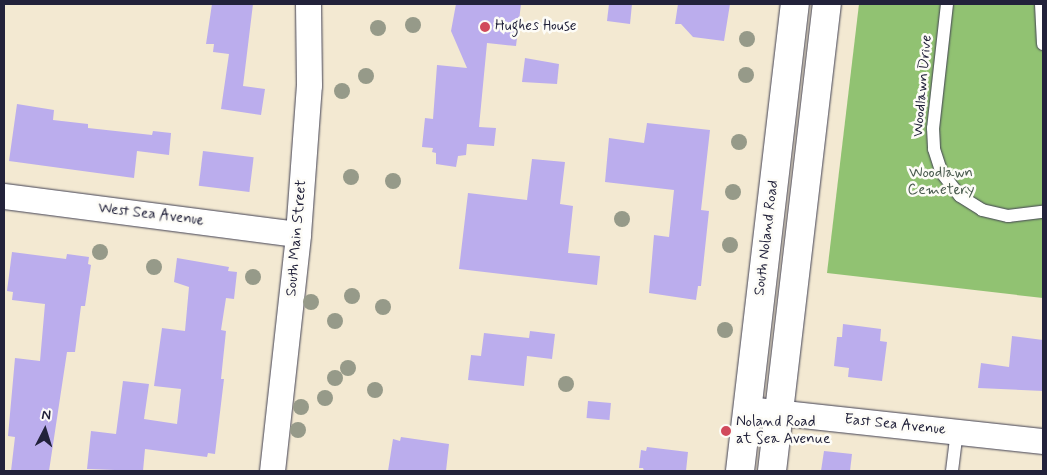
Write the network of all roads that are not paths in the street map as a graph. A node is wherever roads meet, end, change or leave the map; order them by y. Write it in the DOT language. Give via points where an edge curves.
graph roads {
  1 [pos="308,4"];
  2 [pos="795,4"];
  3 [pos="827,4"];
  4 [pos="947,4"];
  5 [pos="1041,4"];
  6 [pos="1042,38"];
  7 [pos="4,196"];
  8 [pos="1043,212"];
  9 [pos="298,234"];
  10 [pos="748,409"];
  11 [pos="779,413"];
  12 [pos="957,431"];
  13 [pos="1043,441"];
  14 [pos="272,471"];
  15 [pos="740,471"];
  16 [pos="772,471"];
  17 [pos="952,471"];
  1 -- 9 [label="street, South Main Street" via="310,85"];
  2 -- 10 [label="main road, South Noland Road"];
  3 -- 11 [label="main road"];
  4 -- 8 [label="lane, Woodlawn Drive" via="933,128 934,149 942,173 960,196 982,210 1008,216"];
  5 -- 6 [label="lane"];
  7 -- 9 [label="street, West Sea Avenue"];
  9 -- 14 [label="street, South Main Street"];
  10 -- 11 [label="street, East Sea Avenue"];
  10 -- 15 [label="main road, South Noland Road"];
  11 -- 12 [label="street, East Sea Avenue"];
  11 -- 16 [label="main road"];
  12 -- 13 [label="street, East Sea Avenue"];
  12 -- 17 [label="lane"];
}
